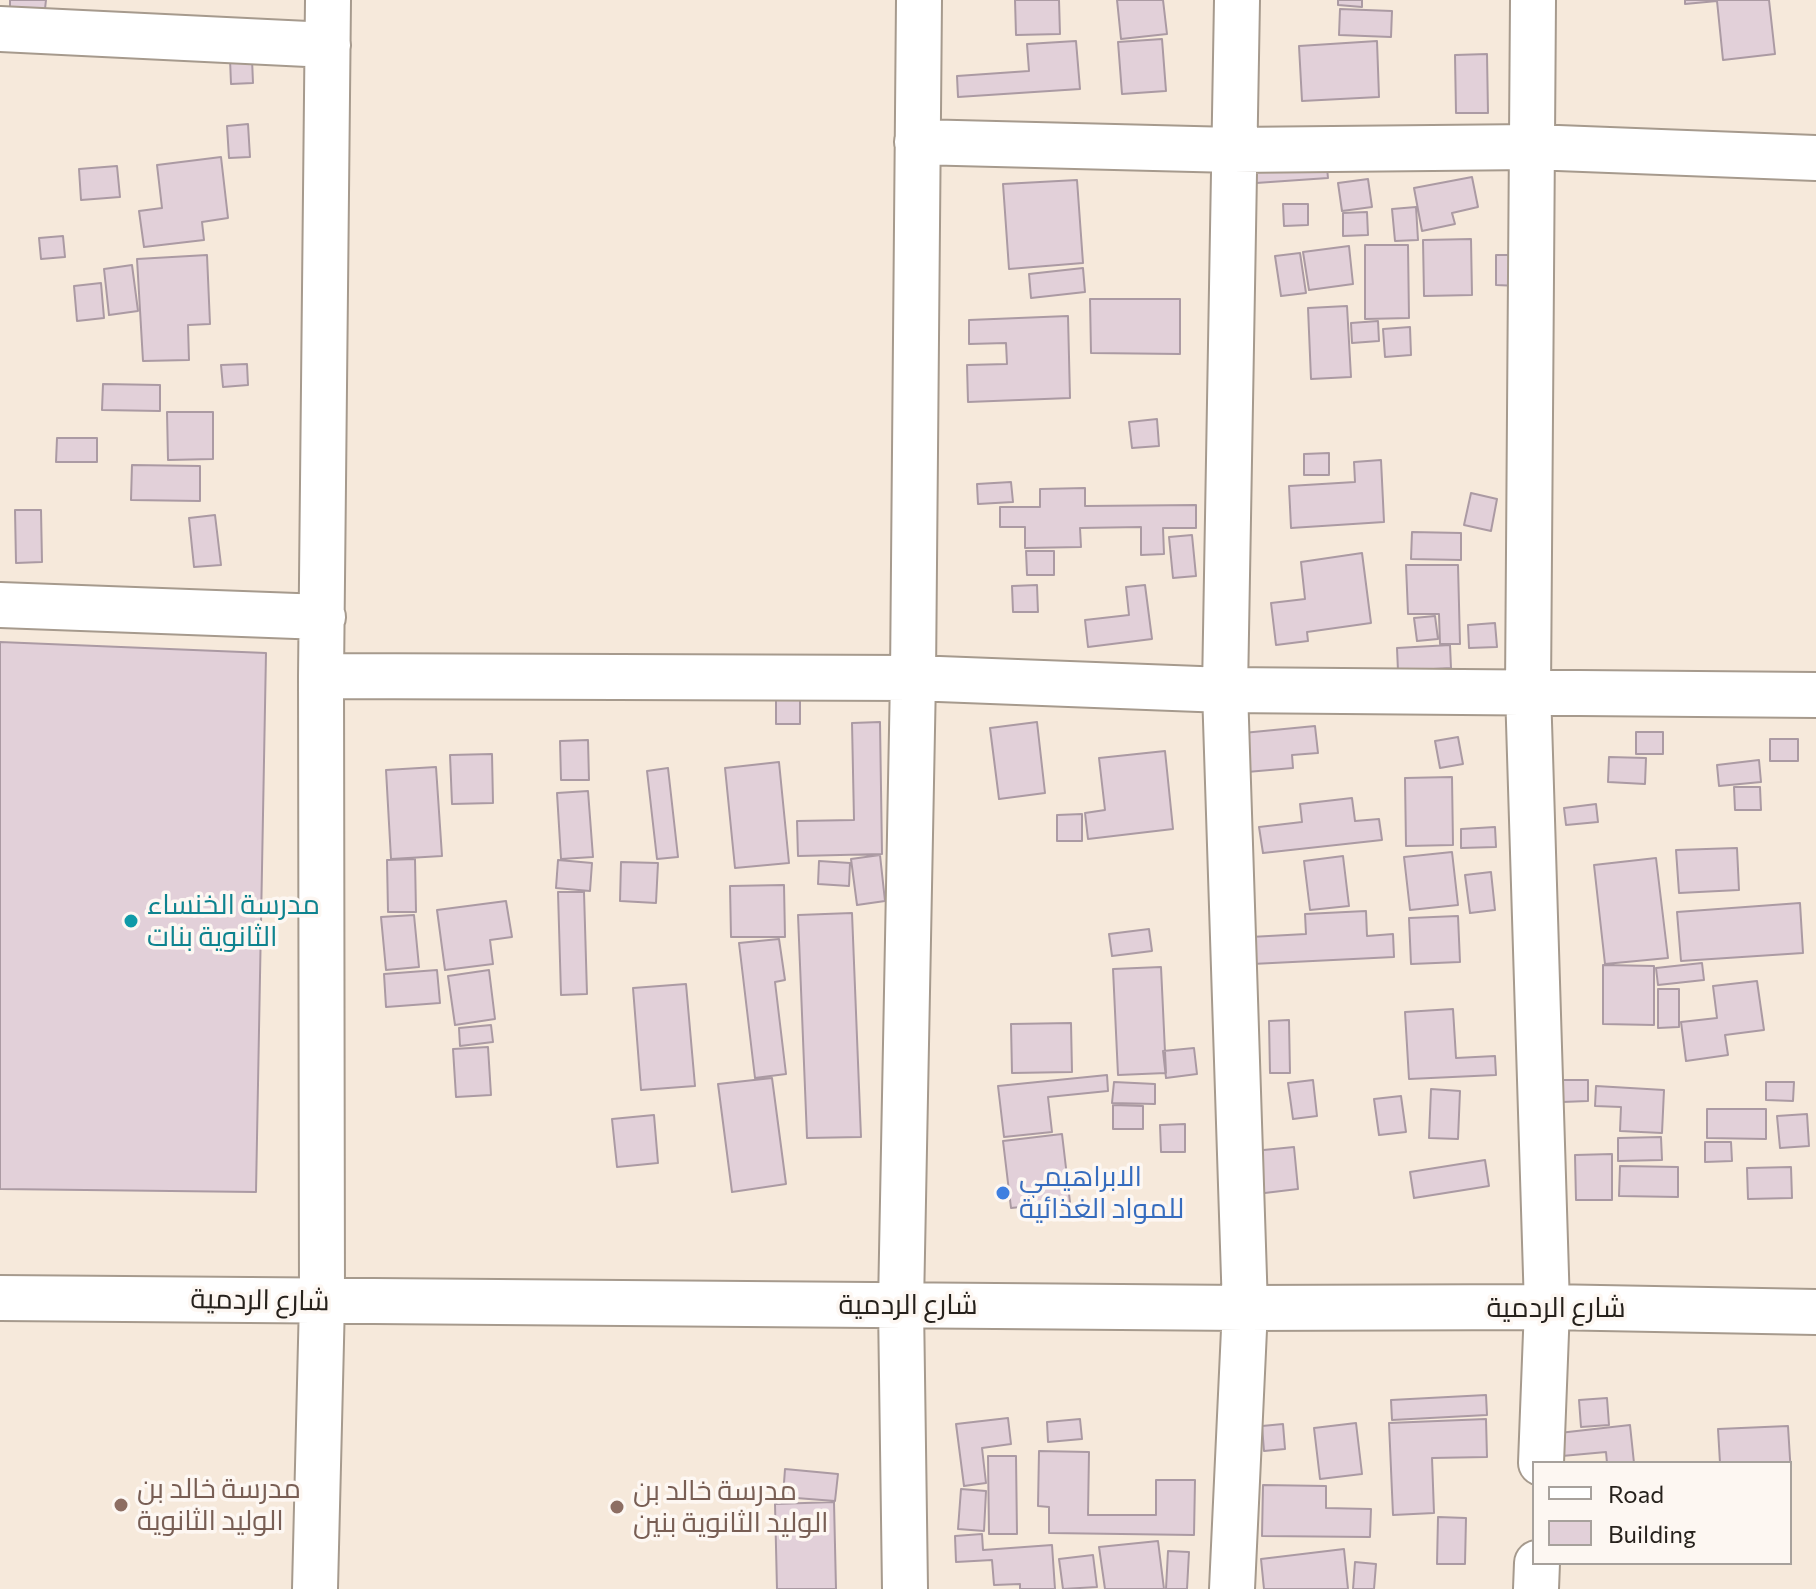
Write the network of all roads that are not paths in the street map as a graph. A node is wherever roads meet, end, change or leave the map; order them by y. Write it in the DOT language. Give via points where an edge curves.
graph roads {
  1 [pos="328,0"];
  2 [pos="919,0"];
  3 [pos="1237,0"];
  4 [pos="1533,0"];
  5 [pos="0,29"];
  6 [pos="328,45"];
  7 [pos="917,142"];
  8 [pos="1532,147"];
  9 [pos="1233,150"];
  10 [pos="1816,158"];
  11 [pos="0,605"];
  12 [pos="323,617"];
  13 [pos="321,676"];
  14 [pos="913,678"];
  15 [pos="1225,690"];
  16 [pos="1528,690"];
  17 [pos="1816,695"];
  18 [pos="0,1298"];
  19 [pos="322,1301"];
  20 [pos="901,1305"];
  21 [pos="1547,1307"];
  22 [pos="1245,1308"];
  23 [pos="1816,1312"];
  24 [pos="1541,1461"];
  25 [pos="1537,1565"];
  26 [pos="315,1589"];
  27 [pos="905,1589"];
  28 [pos="1232,1589"];
  29 [pos="1536,1589"];
  1 -- 6 [label="street"];
  2 -- 7 [label="street"];
  3 -- 9 [label="street"];
  4 -- 8 [label="street"];
  5 -- 6 [label="street"];
  6 -- 12 [label="street"];
  7 -- 9 [label="street"];
  7 -- 14 [label="street"];
  8 -- 9 [label="street"];
  8 -- 10 [label="street"];
  8 -- 16 [label="street"];
  9 -- 15 [label="street"];
  11 -- 12 [label="street"];
  12 -- 13 [label="street"];
  13 -- 14 [label="street"];
  13 -- 19 [label="street"];
  14 -- 15 [label="street"];
  14 -- 20 [label="street"];
  15 -- 16 [label="street"];
  15 -- 22 [label="street"];
  16 -- 17 [label="street"];
  16 -- 21 [label="street"];
  18 -- 19 [label="street, شارع الردمية"];
  19 -- 20 [label="street, شارع الردمية"];
  19 -- 26 [label="street"];
  20 -- 22 [label="street, شارع الردمية"];
  20 -- 27 [label="street"];
  21 -- 22 [label="street, شارع الردمية"];
  21 -- 23 [label="street, شارع الردمية"];
  21 -- 24 [label="street"];
  22 -- 28 [label="street"];
  25 -- 29 [label="street"];
}
